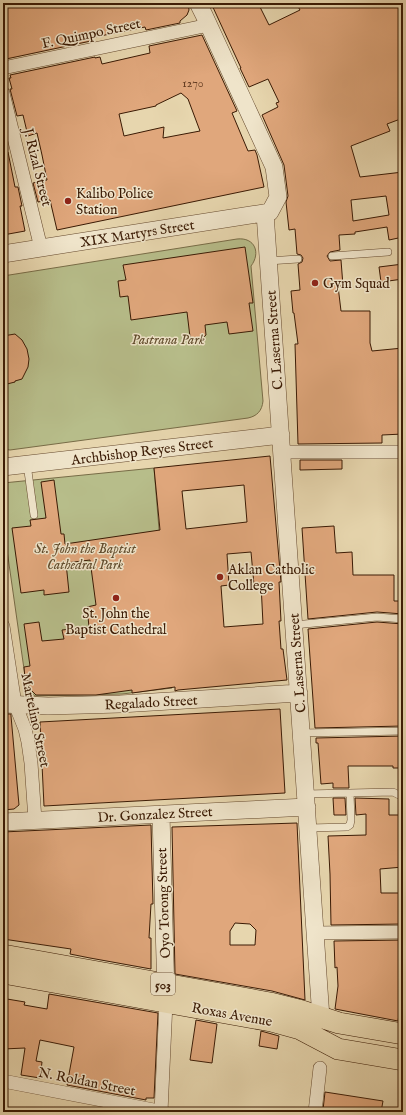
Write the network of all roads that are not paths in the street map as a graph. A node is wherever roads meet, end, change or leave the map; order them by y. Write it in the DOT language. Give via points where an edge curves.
graph roads {
  1 [pos="198,3"];
  2 [pos="209,25"];
  3 [pos="3,68"];
  4 [pos="3,93"];
  5 [pos="268,212"];
  6 [pos="41,248"];
  7 [pos="388,252"];
  8 [pos="3,254"];
  9 [pos="332,256"];
  10 [pos="298,259"];
  11 [pos="268,261"];
  12 [pos="281,444"];
  13 [pos="403,452"];
  14 [pos="27,464"];
  15 [pos="3,467"];
  16 [pos="34,515"];
  17 [pos="403,619"];
  18 [pos="294,625"];
  19 [pos="3,626"];
  20 [pos="299,693"];
  21 [pos="9,704"];
  22 [pos="403,731"];
  23 [pos="302,733"];
  24 [pos="350,793"];
  25 [pos="403,797"];
  26 [pos="307,800"];
  27 [pos="161,814"];
  28 [pos="36,820"];
  29 [pos="3,822"];
  30 [pos="309,828"];
  31 [pos="403,932"];
  32 [pos="316,933"];
  33 [pos="3,955"];
  34 [pos="3,973"];
  35 [pos="166,993"];
  36 [pos="330,1020"];
  37 [pos="403,1034"];
  38 [pos="403,1060"];
  39 [pos="320,1068"];
  40 [pos="3,1081"];
  41 [pos="162,1112"];
  42 [pos="315,1112"];
  1 -- 2 [label="street, C. Laserna Street"];
  2 -- 3 [label="street, F. Quimpo Street"];
  2 -- 5 [label="street, C. Laserna Street" via="274,167 278,197"];
  4 -- 6 [label="street, J. Rizal Street"];
  5 -- 6 [label="street, XIX Martyrs Street"];
  5 -- 11 [label="street, C. Laserna Street"];
  6 -- 8 [label="street, XIX Martyrs Street"];
  7 -- 9 [label="lane"];
  10 -- 11 [label="lane"];
  11 -- 12 [label="street, C. Laserna Street"];
  12 -- 13 [label="street"];
  12 -- 14 [label="street, Archbishop Reyes Street"];
  12 -- 18 [label="street, C. Laserna Street"];
  14 -- 15 [label="street, Archbishop Reyes Street"];
  14 -- 16 [label="lane"];
  17 -- 18 [label="lane" via="376,618"];
  18 -- 20 [label="street, C. Laserna Street"];
  19 -- 21 [label="street, Martelino Street"];
  20 -- 21 [label="street, Regalado Street" via="120,704"];
  20 -- 23 [label="street, C. Laserna Street"];
  21 -- 28 [label="street, Martelino Street" via="25,729"];
  22 -- 23 [label="lane"];
  23 -- 26 [label="street, C. Laserna Street"];
  24 -- 25 [label="lane" via="393,792"];
  24 -- 26 [label="lane"];
  24 -- 30 [label="lane" via="350,825"];
  26 -- 27 [label="street, Dr. Gonzalez Street"];
  26 -- 30 [label="street, C. Laserna Street"];
  27 -- 28 [label="street, Dr. Gonzalez Street"];
  27 -- 35 [label="street, Oyo Torong Street"];
  28 -- 29 [label="street, Dr. Gonzalez Street"];
  30 -- 32 [label="street, C. Laserna Street"];
  31 -- 32 [label="street"];
  32 -- 36 [label="street, C. Laserna Street"];
  33 -- 35 [label="main road, Roxas Avenue / 503"];
  34 -- 35 [label="main road, Roxas Avenue / 503"];
  35 -- 36 [label="main road, Roxas Avenue / 503" via="288,1007"];
  35 -- 38 [label="main road, Roxas Avenue / 503" via="300,1029 338,1049"];
  35 -- 41 [label="street, Oyo Torong Street"];
  36 -- 37 [label="main road, 503"];
  39 -- 42 [label="street"];
  40 -- 41 [label="street, N. Roldan Street"];
}
